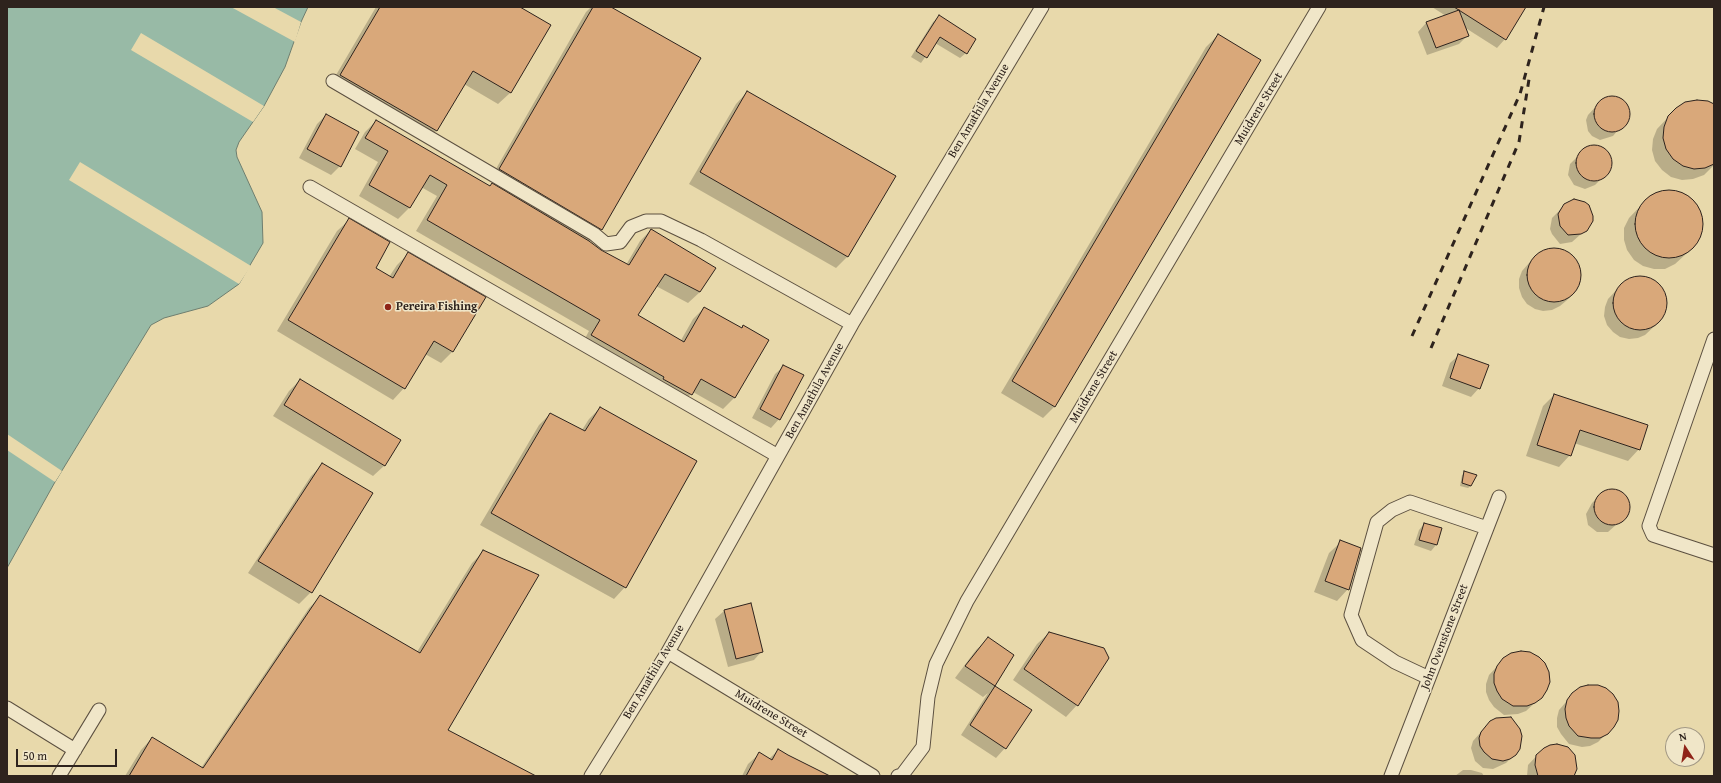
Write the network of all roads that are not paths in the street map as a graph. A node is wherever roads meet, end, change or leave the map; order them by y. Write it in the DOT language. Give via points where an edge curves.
graph roads {
  1 [pos="1042,7"];
  2 [pos="1319,7"];
  3 [pos="333,81"];
  4 [pos="310,187"];
  5 [pos="852,324"];
  6 [pos="1714,339"];
  7 [pos="778,456"];
  8 [pos="1499,497"];
  9 [pos="1487,528"];
  10 [pos="1714,555"];
  11 [pos="668,652"];
  12 [pos="1429,678"];
  13 [pos="7,708"];
  14 [pos="99,710"];
  15 [pos="75,750"];
  16 [pos="60,776"];
  17 [pos="591,776"];
  18 [pos="873,776"];
  19 [pos="898,776"];
  20 [pos="1391,776"];
  1 -- 5 [label="street, Ben Amathila Avenue"];
  2 -- 19 [label="street, Muidrene Street" via="968,602 936,664 928,697 923,747 902,775"];
  3 -- 5 [label="street" via="587,230 606,244 620,242 631,227 646,221 661,221 701,240"];
  4 -- 7 [label="street"];
  5 -- 7 [label="street, Ben Amathila Avenue"];
  6 -- 10 [label="street" via="1649,526 1653,535"];
  7 -- 11 [label="street, Ben Amathila Avenue"];
  8 -- 9 [label="street, John Ovenstone Street"];
  9 -- 12 [label="street, John Ovenstone Street"];
  9 -- 12 [label="street" via="1410,502 1392,510 1377,522 1351,616 1362,640 1395,662"];
  11 -- 17 [label="street, Ben Amathila Avenue"];
  11 -- 18 [label="street, Muidrene Street"];
  12 -- 20 [label="street, John Ovenstone Street"];
  13 -- 15 [label="street"];
  14 -- 15 [label="street"];
  15 -- 16 [label="street"];
}
